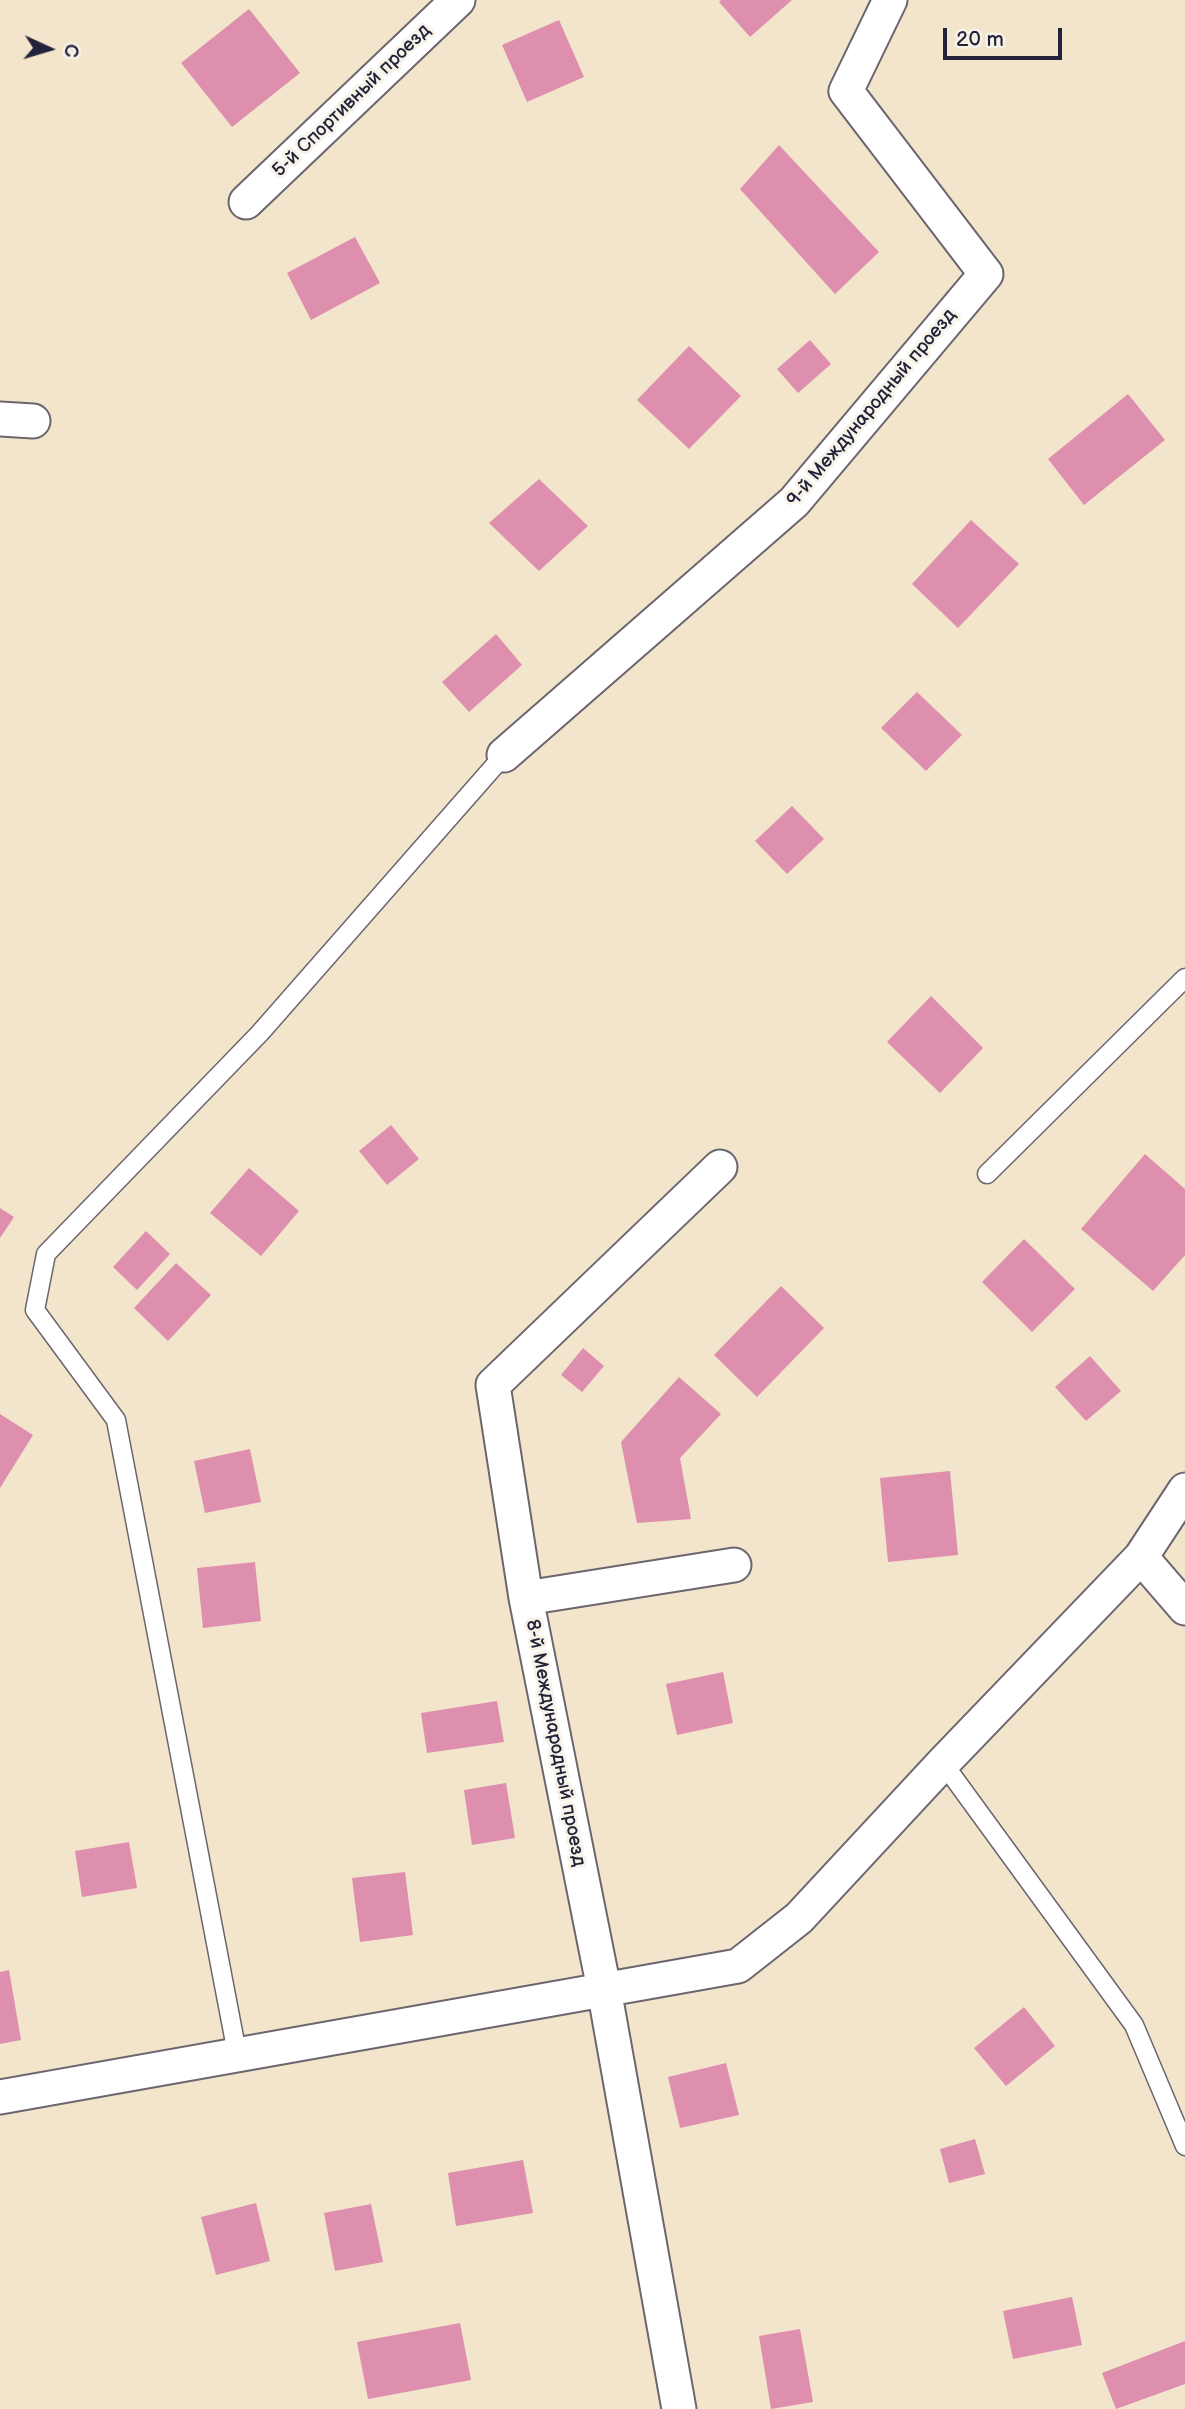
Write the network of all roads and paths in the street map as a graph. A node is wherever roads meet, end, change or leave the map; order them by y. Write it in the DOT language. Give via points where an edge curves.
graph roads {
  1 [pos="458,0"];
  2 [pos="890,0"];
  3 [pos="246,202"];
  4 [pos="0,419"];
  5 [pos="33,421"];
  6 [pos="503,755"];
  7 [pos="1185,978"];
  8 [pos="720,1167"];
  9 [pos="986,1174"];
  10 [pos="1185,1490"];
  11 [pos="1141,1557"];
  12 [pos="734,1565"];
  13 [pos="526,1598"];
  14 [pos="1185,1608"];
  15 [pos="943,1763"];
  16 [pos="604,1989"];
  17 [pos="236,2053"];
  18 [pos="0,2097"];
  19 [pos="1185,2146"];
  20 [pos="679,2409"];
  1 -- 3 [label="street, 5-й Спортивный проезд"];
  2 -- 6 [label="street, 9-й Международный проезд" via="846,91 986,274 794,502"];
  4 -- 5 [label="street"];
  6 -- 17 [label="lane" via="260,1033 46,1254 35,1310 116,1420"];
  7 -- 9 [label="lane"];
  8 -- 13 [label="street, 8-й Международный проезд" via="493,1385"];
  10 -- 11 [label="street"];
  11 -- 14 [label="street"];
  11 -- 15 [label="street"];
  12 -- 13 [label="street"];
  13 -- 16 [label="street, 8-й Международный проезд"];
  15 -- 16 [label="street" via="799,1918 738,1966"];
  15 -- 19 [label="lane" via="1134,2025"];
  16 -- 17 [label="street"];
  16 -- 20 [label="street, 8-й Международный проезд"];
  17 -- 18 [label="street"];
}
